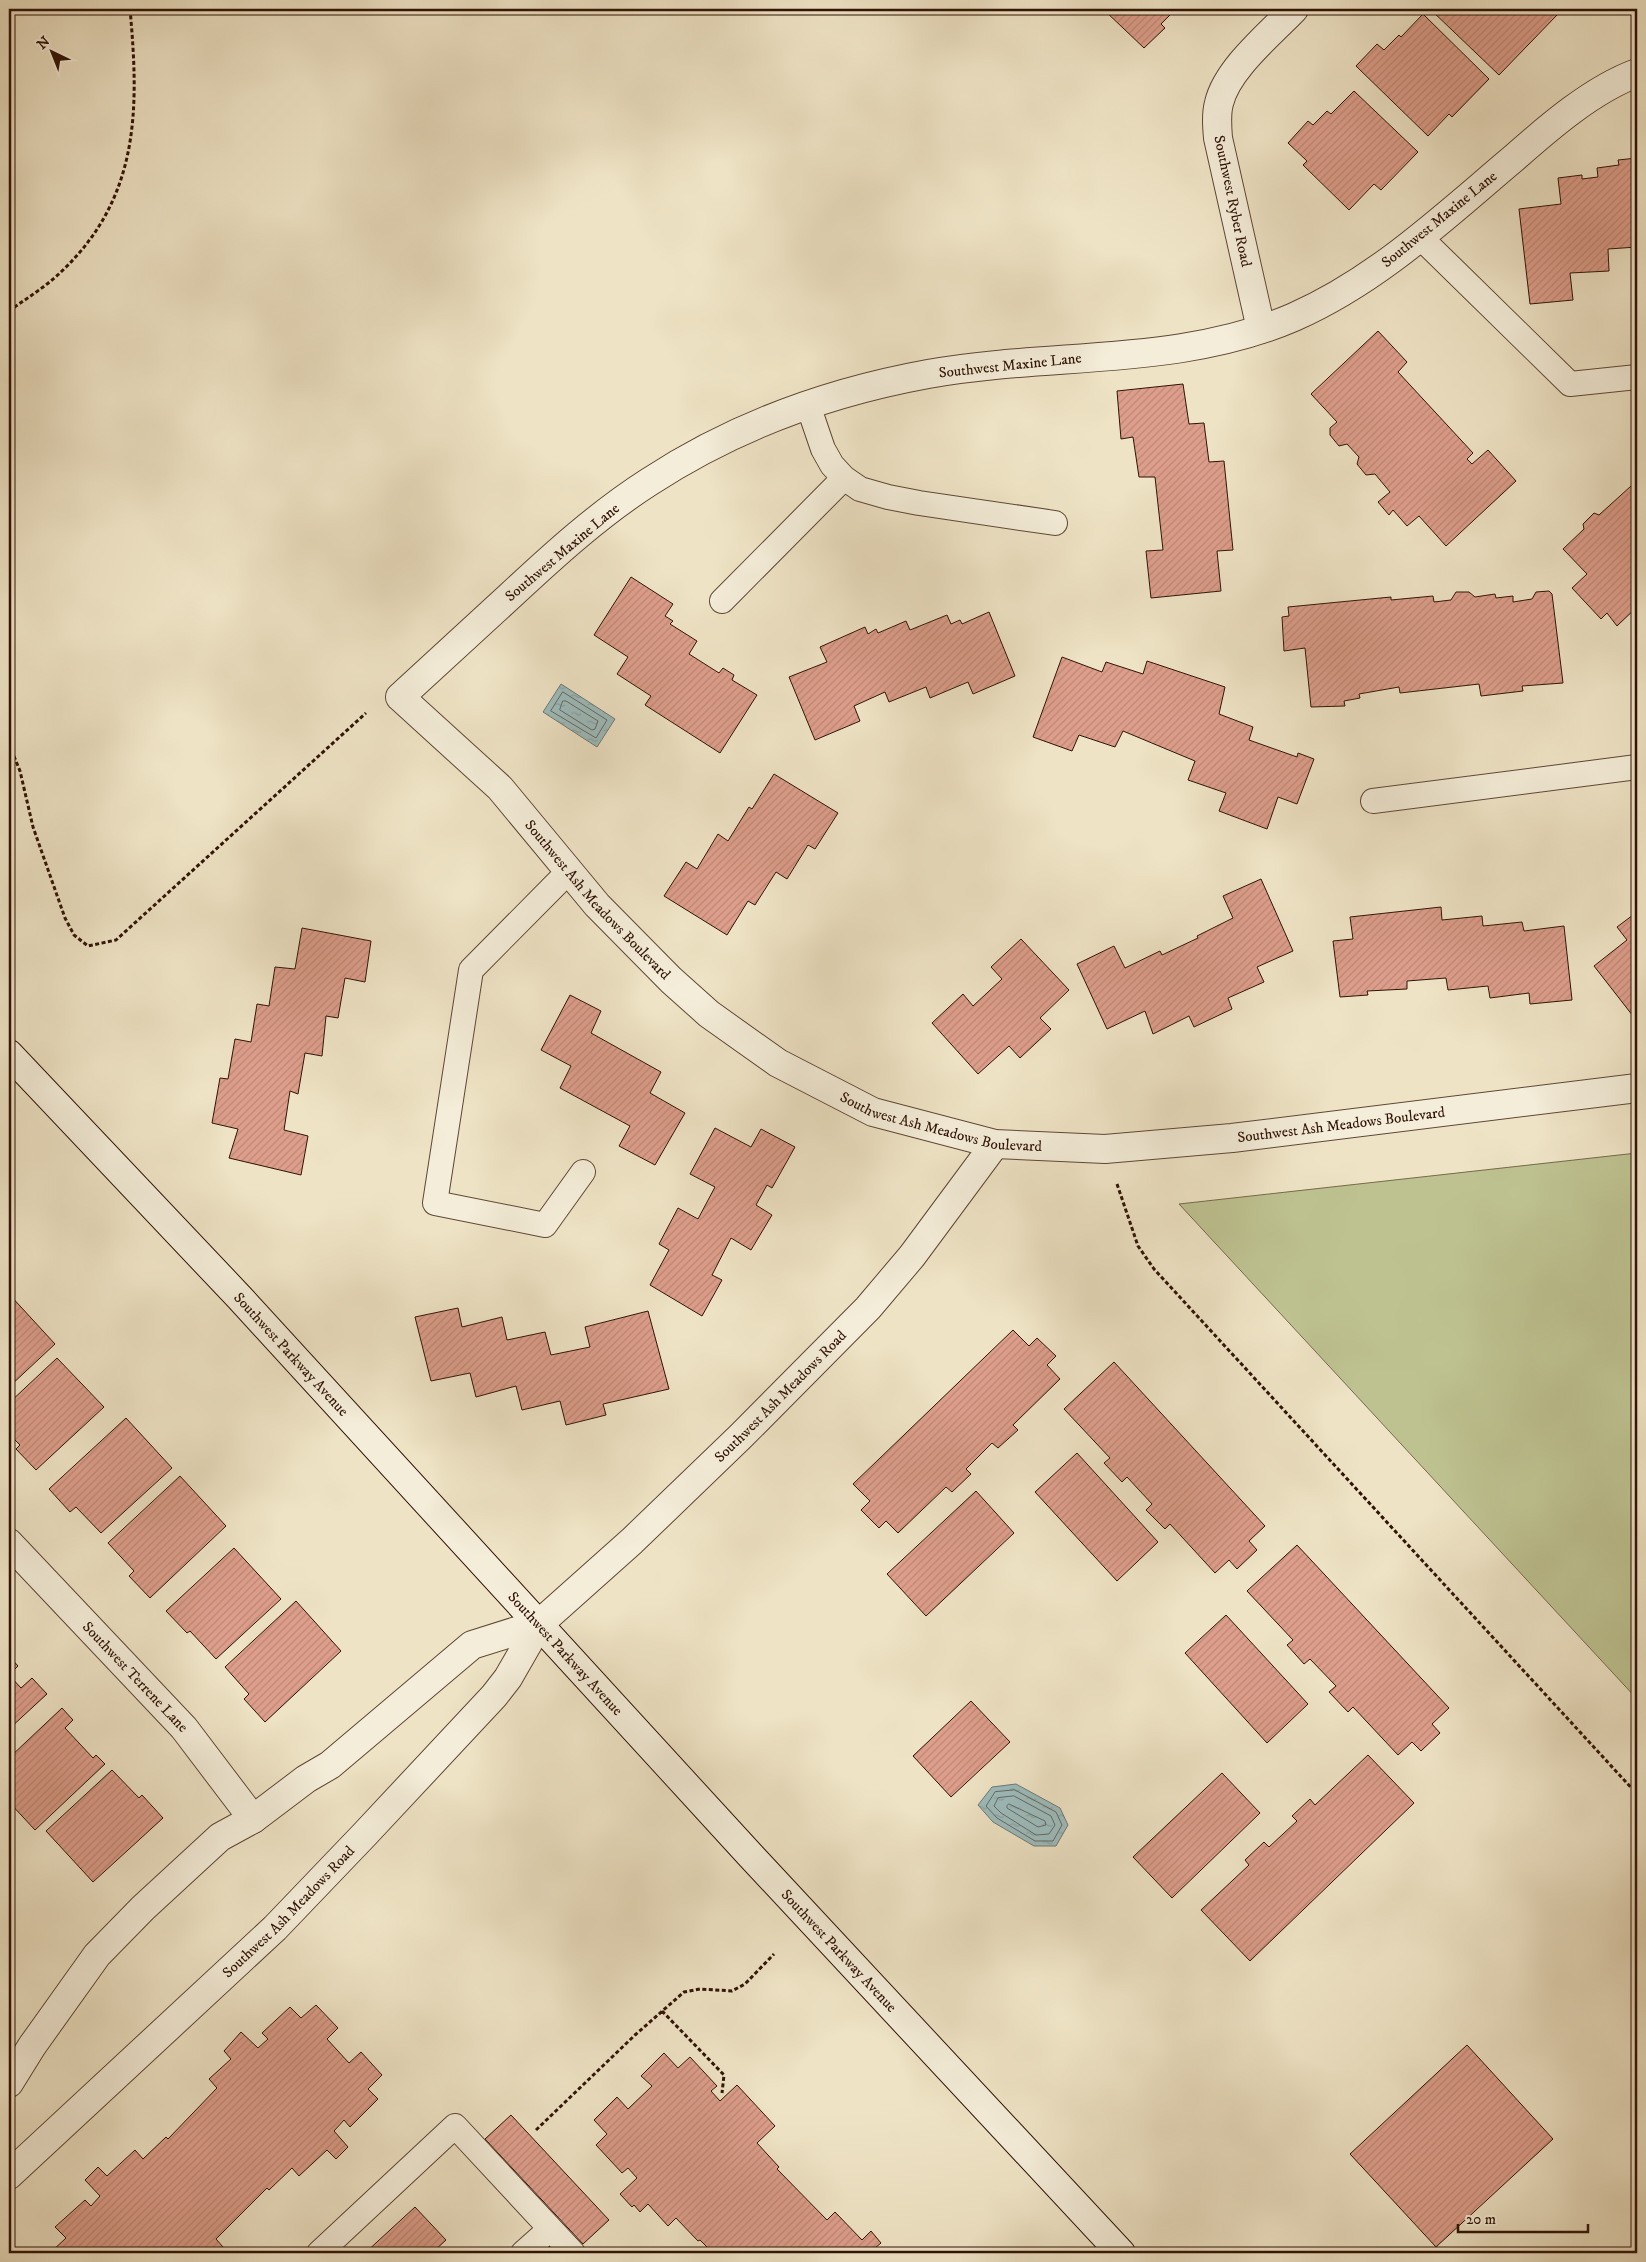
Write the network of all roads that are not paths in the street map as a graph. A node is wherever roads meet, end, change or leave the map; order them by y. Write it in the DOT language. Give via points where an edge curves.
graph roads {
  1 [pos="1294,9"];
  2 [pos="1637,74"];
  3 [pos="1420,237"];
  4 [pos="1261,329"];
  5 [pos="1637,377"];
  6 [pos="808,406"];
  7 [pos="844,478"];
  8 [pos="1055,523"];
  9 [pos="722,601"];
  10 [pos="400,698"];
  11 [pos="1637,767"];
  12 [pos="1373,801"];
  13 [pos="568,871"];
  14 [pos="9,1054"];
  15 [pos="1637,1088"];
  16 [pos="995,1144"];
  17 [pos="583,1172"];
  18 [pos="9,1543"];
  19 [pos="539,1624"];
  20 [pos="253,1819"];
  21 [pos="9,2083"];
  22 [pos="9,2175"];
  23 [pos="550,2229"];
  24 [pos="319,2253"];
  25 [pos="523,2253"];
  26 [pos="573,2253"];
  27 [pos="1121,2253"];
  1 -- 4 [label="street, Southwest Ryber Road" via="1232,74 1221,96 1217,119 1218,138"];
  2 -- 3 [label="street, Southwest Maxine Lane" via="1624,78 1561,117"];
  3 -- 4 [label="street, Southwest Maxine Lane" via="1394,259 1330,299"];
  3 -- 5 [label="lane" via="1570,384"];
  4 -- 6 [label="street, Southwest Maxine Lane" via="1176,349 930,374 851,391"];
  6 -- 7 [label="lane" via="823,449"];
  6 -- 10 [label="street, Southwest Maxine Lane" via="778,415 710,446 648,482 590,525"];
  7 -- 8 [label="lane" via="860,489 888,498"];
  7 -- 9 [label="lane"];
  10 -- 13 [label="street, Southwest Ash Meadows Boulevard" via="500,788"];
  11 -- 12 [label="lane"];
  13 -- 16 [label="street, Southwest Ash Meadows Boulevard" via="671,980 710,1014 778,1063 873,1112"];
  13 -- 17 [label="lane" via="471,970 435,1203 545,1225"];
  14 -- 19 [label="street, Southwest Parkway Avenue" via="239,1297"];
  15 -- 16 [label="street, Southwest Ash Meadows Boulevard" via="1232,1138 1105,1149"];
  16 -- 19 [label="street, Southwest Ash Meadows Road" via="912,1256 868,1308 632,1541"];
  18 -- 20 [label="street, Southwest Terrene Lane" via="184,1728"];
  19 -- 20 [label="street, Southwest Ash Meadows Road" via="472,1645 330,1765"];
  19 -- 22 [label="street, Southwest Ash Meadows Road" via="494,1696 275,1928"];
  19 -- 27 [label="street, Southwest Parkway Avenue"];
  20 -- 21 [label="street, Southwest Ash Meadows Road" via="220,1837 97,1955"];
  23 -- 24 [label="lane" via="455,2126"];
  23 -- 25 [label="lane"];
  23 -- 26 [label="lane"];
}
